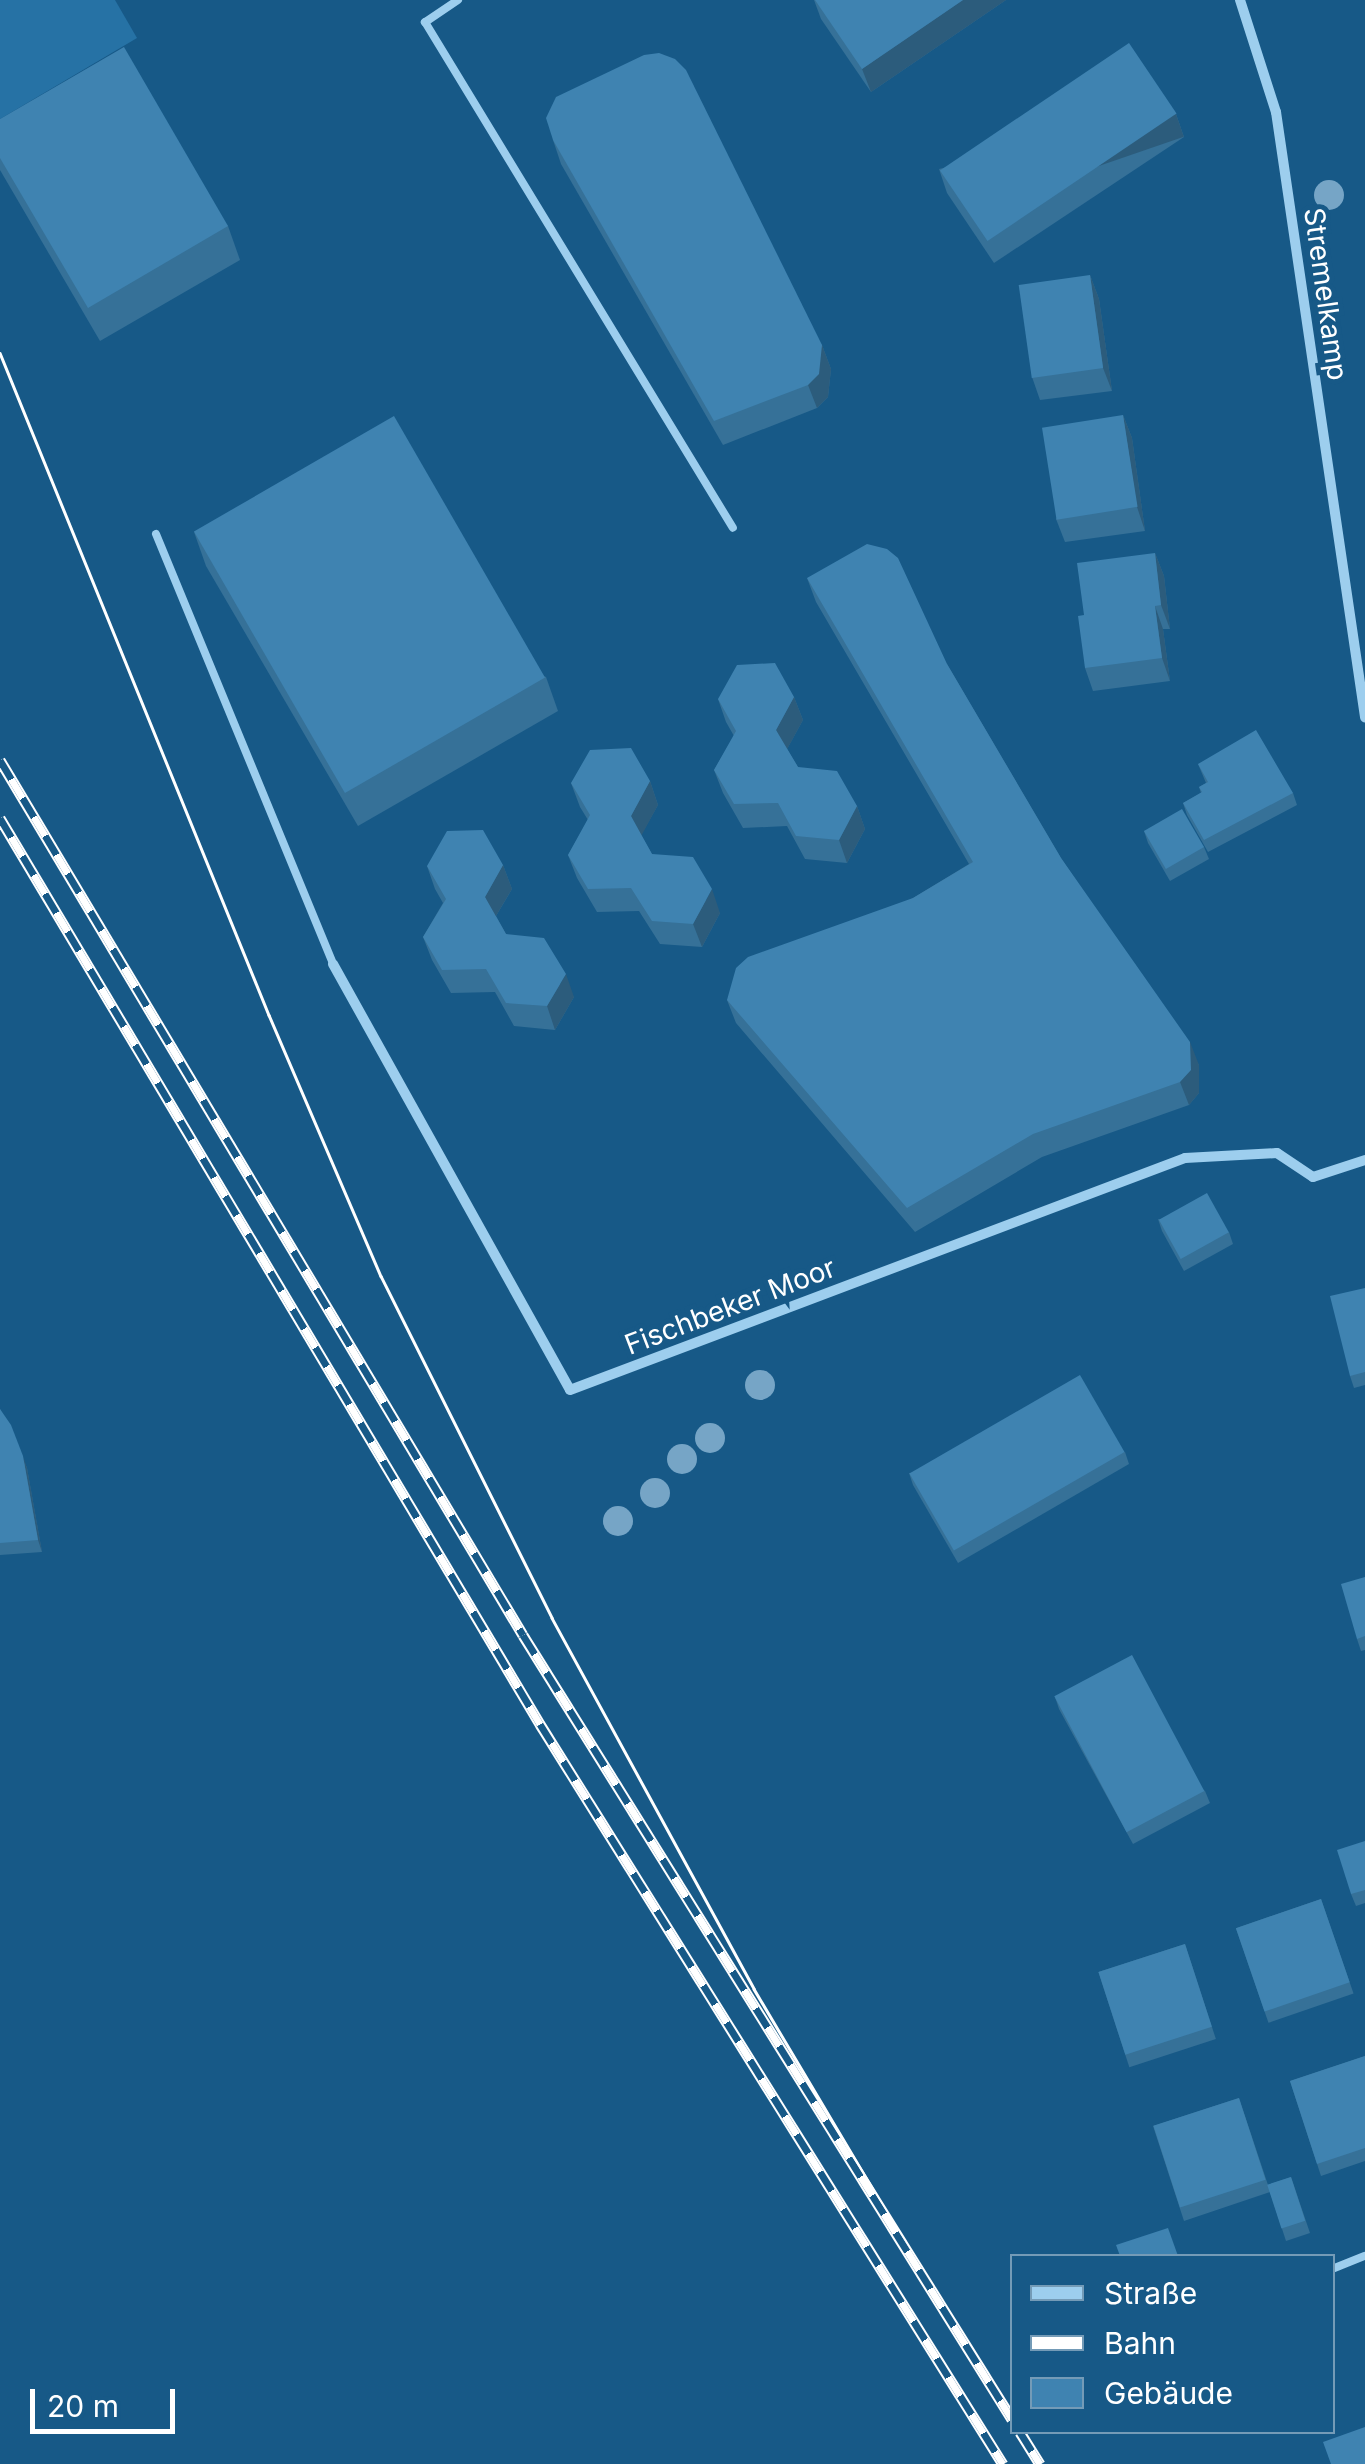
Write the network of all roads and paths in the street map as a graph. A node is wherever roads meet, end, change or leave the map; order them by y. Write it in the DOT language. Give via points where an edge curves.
graph roads {
  1 [pos="458,0"];
  2 [pos="1240,0"];
  3 [pos="734,528"];
  4 [pos="156,534"];
  5 [pos="1365,718"];
  6 [pos="333,964"];
  7 [pos="1365,1160"];
  8 [pos="1365,2256"];
  9 [pos="1335,2267"];
  1 -- 3 [label="lane" via="425,22"];
  2 -- 5 [label="street, Stremelkamp" via="1276,112"];
  4 -- 6 [label="lane"];
  6 -- 7 [label="street, Fischbeker Moor" via="570,1390 1186,1158 1277,1153 1313,1177"];
  8 -- 9 [label="lane"];
}
